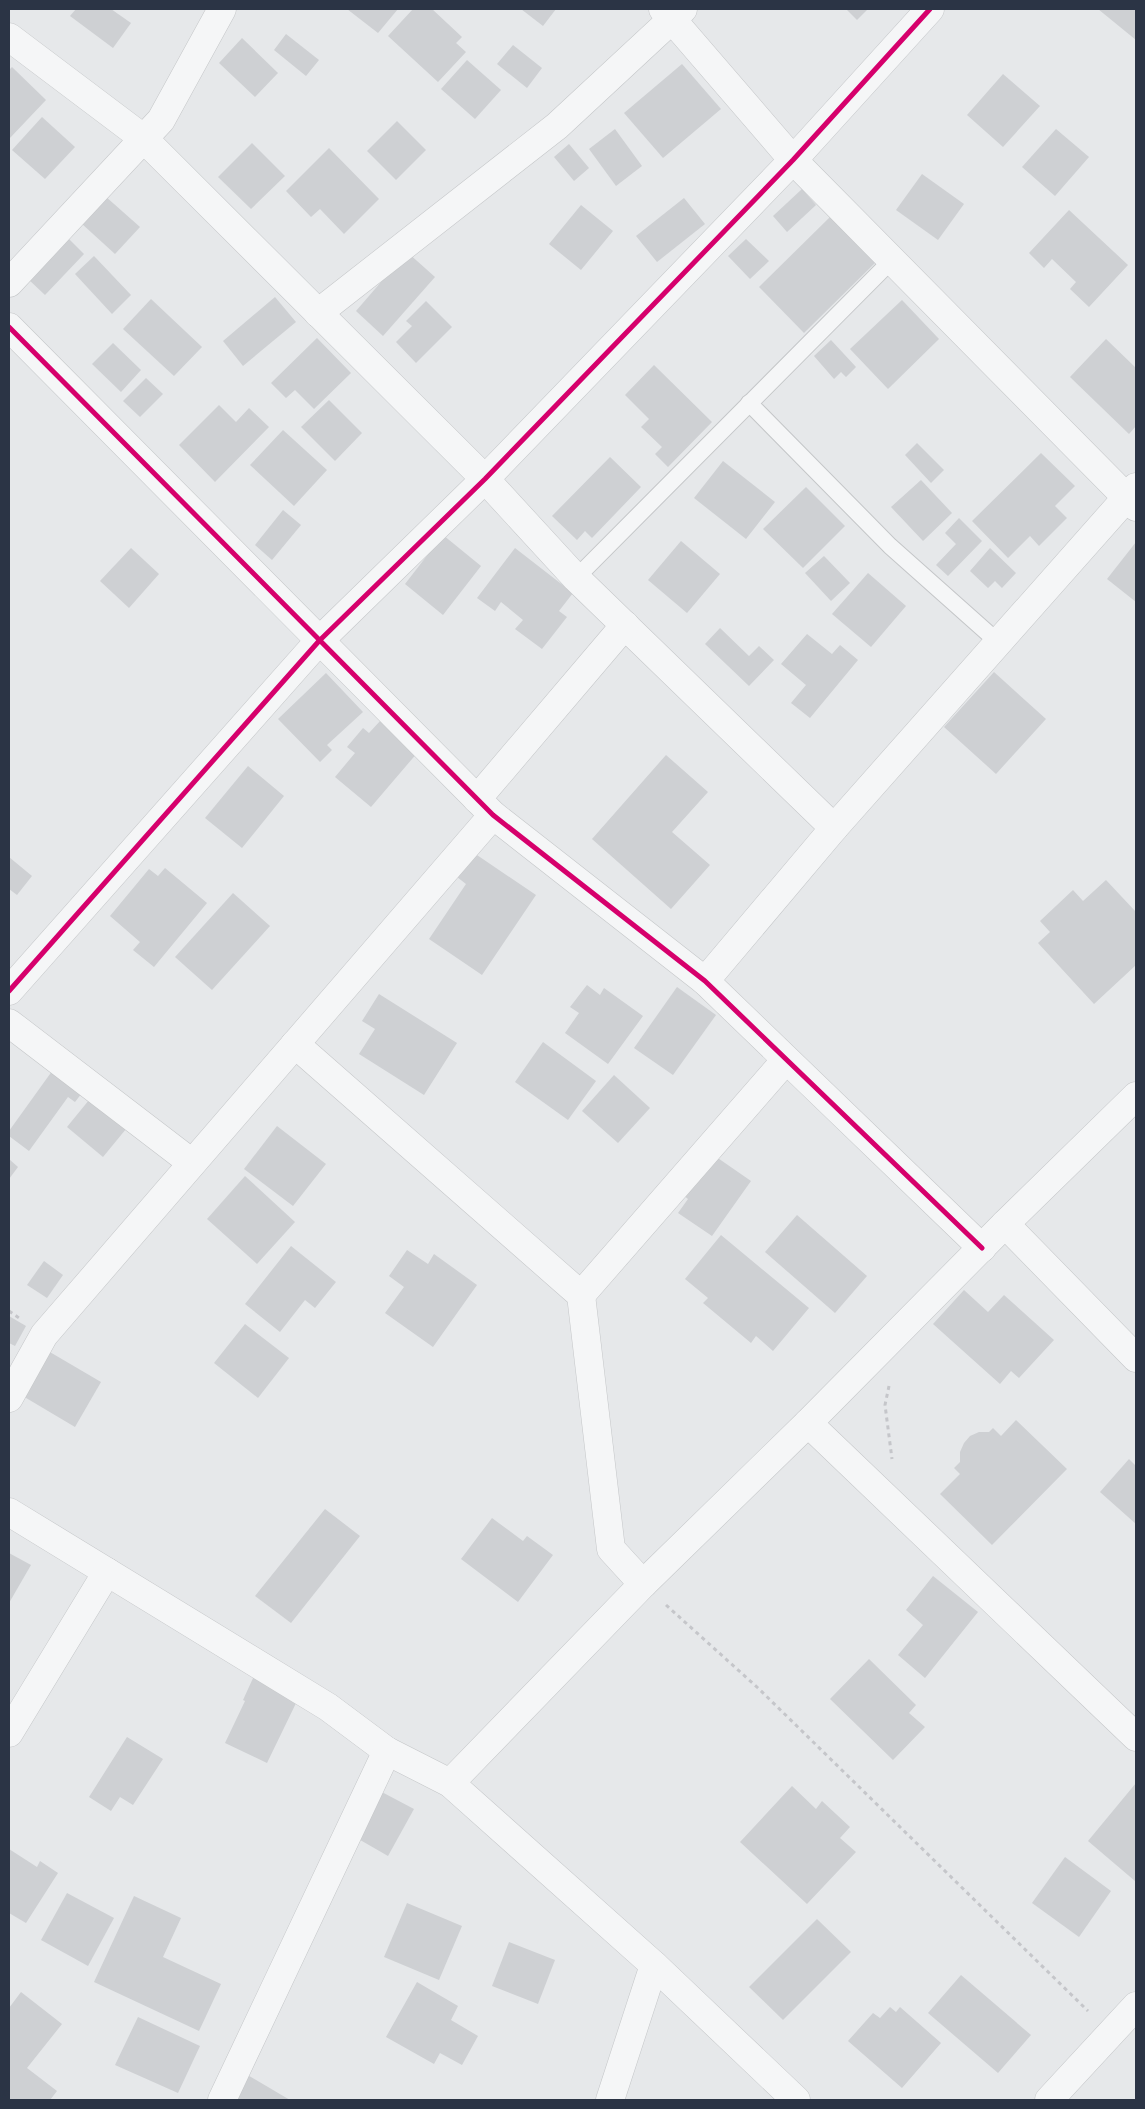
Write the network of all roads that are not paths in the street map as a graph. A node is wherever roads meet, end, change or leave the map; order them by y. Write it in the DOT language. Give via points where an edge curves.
graph roads {
  1 [pos="222,9"];
  2 [pos="930,9"];
  3 [pos="673,12"];
  4 [pos="9,37"];
  5 [pos="143,138"];
  6 [pos="793,160"];
  7 [pos="892,260"];
  8 [pos="9,283"];
  9 [pos="318,313"];
  10 [pos="9,327"];
  11 [pos="750,402"];
  12 [pos="485,479"];
  13 [pos="1133,497"];
  14 [pos="576,578"];
  15 [pos="625,625"];
  16 [pos="319,640"];
  17 [pos="999,643"];
  18 [pos="485,807"];
  19 [pos="834,828"];
  20 [pos="705,982"];
  21 [pos="9,991"];
  22 [pos="9,1023"];
  23 [pos="295,1044"];
  24 [pos="785,1060"];
  25 [pos="1136,1096"];
  26 [pos="192,1163"];
  27 [pos="1005,1224"];
  28 [pos="982,1248"];
  29 [pos="580,1295"];
  30 [pos="1136,1358"];
  31 [pos="9,1398"];
  32 [pos="808,1423"];
  33 [pos="9,1512"];
  34 [pos="107,1572"];
  35 [pos="643,1584"];
  36 [pos="9,1733"];
  37 [pos="1136,1738"];
  38 [pos="387,1751"];
  39 [pos="450,1782"];
  40 [pos="654,1965"];
  41 [pos="1136,2006"];
  42 [pos="222,2100"];
  43 [pos="610,2100"];
  44 [pos="796,2100"];
  45 [pos="1049,2100"];
  1 -- 5 [label="street" via="161,120"];
  2 -- 6 [label="street"];
  3 -- 6 [label="street"];
  3 -- 9 [label="street" via="557,126"];
  4 -- 5 [label="street"];
  5 -- 8 [label="street"];
  5 -- 9 [label="street"];
  6 -- 7 [label="street"];
  6 -- 12 [label="street"];
  7 -- 11 [label="lane"];
  7 -- 13 [label="street"];
  9 -- 12 [label="street"];
  10 -- 16 [label="street"];
  11 -- 14 [label="lane"];
  11 -- 17 [label="lane" via="890,546"];
  12 -- 14 [label="street"];
  12 -- 16 [label="street"];
  13 -- 17 [label="street"];
  14 -- 15 [label="street"];
  15 -- 18 [label="street"];
  15 -- 19 [label="street"];
  16 -- 18 [label="street"];
  16 -- 21 [label="street"];
  17 -- 19 [label="street"];
  18 -- 20 [label="street"];
  18 -- 23 [label="street"];
  19 -- 20 [label="street"];
  20 -- 24 [label="street"];
  22 -- 26 [label="street"];
  23 -- 26 [label="street"];
  23 -- 29 [label="street"];
  24 -- 28 [label="street"];
  24 -- 29 [label="street"];
  25 -- 27 [label="street"];
  26 -- 31 [label="street" via="44,1334"];
  27 -- 28 [label="street"];
  27 -- 30 [label="street"];
  28 -- 32 [label="street"];
  29 -- 35 [label="street" via="611,1549"];
  32 -- 35 [label="street"];
  32 -- 37 [label="street"];
  33 -- 34 [label="street"];
  34 -- 36 [label="street"];
  34 -- 38 [label="street" via="328,1707"];
  35 -- 39 [label="street"];
  38 -- 39 [label="street"];
  38 -- 42 [label="street"];
  39 -- 40 [label="street"];
  40 -- 43 [label="street"];
  40 -- 44 [label="street"];
  41 -- 45 [label="street"];
}
